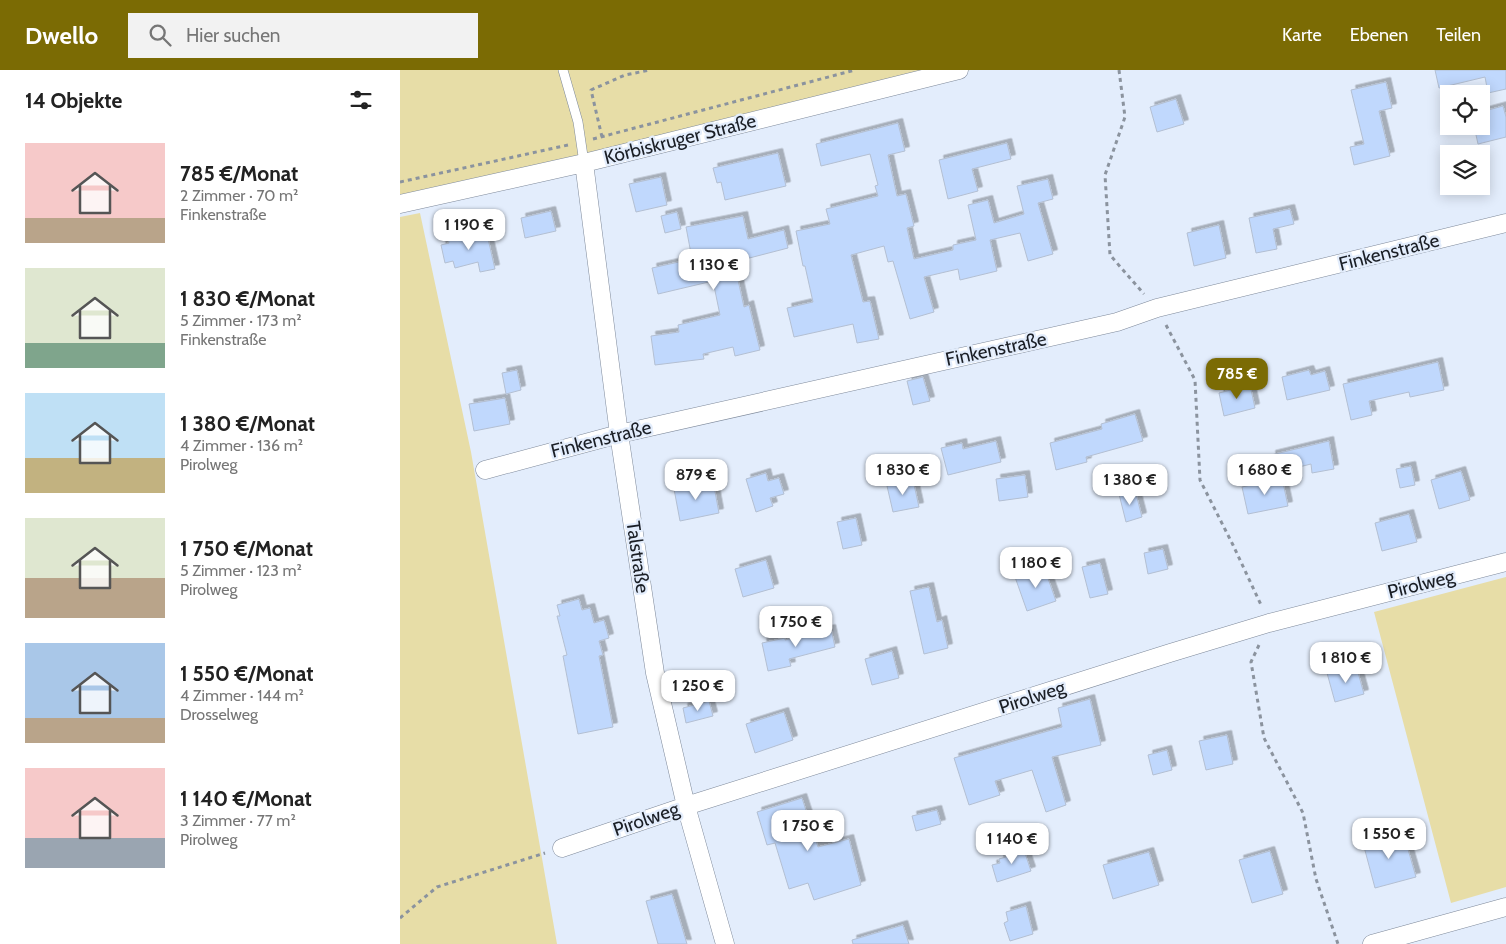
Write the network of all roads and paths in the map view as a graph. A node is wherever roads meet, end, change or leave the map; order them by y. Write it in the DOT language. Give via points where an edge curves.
graph roads {
  1 [pos="563,70"];
  2 [pos="650,70"];
  3 [pos="855,70"];
  4 [pos="959,70"];
  5 [pos="1119,70"];
  6 [pos="602,137"];
  7 [pos="582,142"];
  8 [pos="606,157"];
  9 [pos="584,162"];
  10 [pos="400,182"];
  11 [pos="400,204"];
  12 [pos="1506,223"];
  13 [pos="1157,308"];
  14 [pos="619,434"];
  15 [pos="485,470"];
  16 [pos="1506,562"];
  17 [pos="1269,623"];
  18 [pos="686,806"];
  19 [pos="562,848"];
  20 [pos="1506,907"];
  21 [pos="400,918"];
  22 [pos="725,944"];
  23 [pos="1338,944"];
  24 [pos="1372,944"];
  1 -- 7 [label="lane"];
  2 -- 6 [label="path" via="591,90"];
  3 -- 6 [label="path"];
  4 -- 8 [label="street, Körbiskruger Straße"];
  5 -- 13 [label="path" via="1124,117 1105,176 1110,255"];
  6 -- 7 [label="path"];
  6 -- 8 [label="path"];
  7 -- 9 [label="lane"];
  7 -- 10 [label="path"];
  8 -- 9 [label="street, Körbiskruger Straße"];
  9 -- 11 [label="street, Körbiskruger Straße"];
  9 -- 14 [label="street, Talstraße"];
  12 -- 13 [label="street, Finkenstraße"];
  13 -- 14 [label="street, Finkenstraße" via="1117,322"];
  13 -- 17 [label="path" via="1195,380 1200,480"];
  14 -- 15 [label="street, Finkenstraße"];
  14 -- 18 [label="street, Talstraße" via="655,673"];
  16 -- 17 [label="street, Pirolweg"];
  17 -- 18 [label="street, Pirolweg"];
  17 -- 23 [label="path" via="1250,662 1264,738 1303,813 1316,879"];
  18 -- 19 [label="street, Pirolweg"];
  18 -- 22 [label="street, Talstraße"];
  19 -- 21 [label="path" via="437,887"];
  20 -- 24 [label="street"];
}
